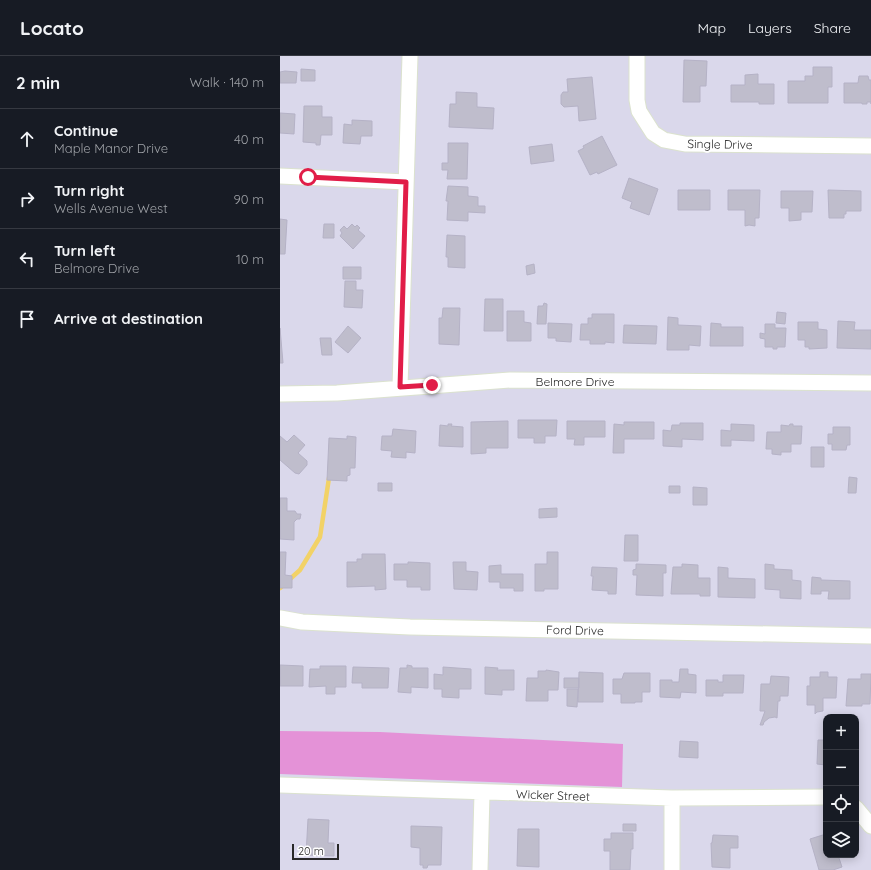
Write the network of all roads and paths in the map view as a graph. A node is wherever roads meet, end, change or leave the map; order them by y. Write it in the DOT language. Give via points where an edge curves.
graph roads {
  1 [pos="410,56"];
  2 [pos="637,56"];
  3 [pos="871,146"];
  4 [pos="280,176"];
  5 [pos="406,182"];
  6 [pos="871,383"];
  7 [pos="400,387"];
  8 [pos="280,394"];
  9 [pos="280,618"];
  10 [pos="871,636"];
  11 [pos="280,785"];
  12 [pos="482,792"];
  13 [pos="823,797"];
  14 [pos="672,798"];
  15 [pos="859,811"];
  16 [pos="871,826"];
  17 [pos="480,870"];
  18 [pos="672,870"];
  1 -- 5 [label="street"];
  2 -- 3 [label="street, Single Drive" via="639,111 653,133 664,140 685,144"];
  4 -- 5 [label="street"];
  5 -- 7 [label="street"];
  6 -- 7 [label="street, Belmore Drive" via="510,380"];
  7 -- 8 [label="street, Belmore Drive" via="337,393"];
  9 -- 10 [label="street, Ford Drive" via="302,622 410,627"];
  11 -- 12 [label="street, Wicker Street"];
  12 -- 14 [label="street, Wicker Street"];
  12 -- 17 [label="street"];
  13 -- 14 [label="street, Wicker Street"];
  14 -- 18 [label="street"];
  15 -- 16 [label="street"];
}
